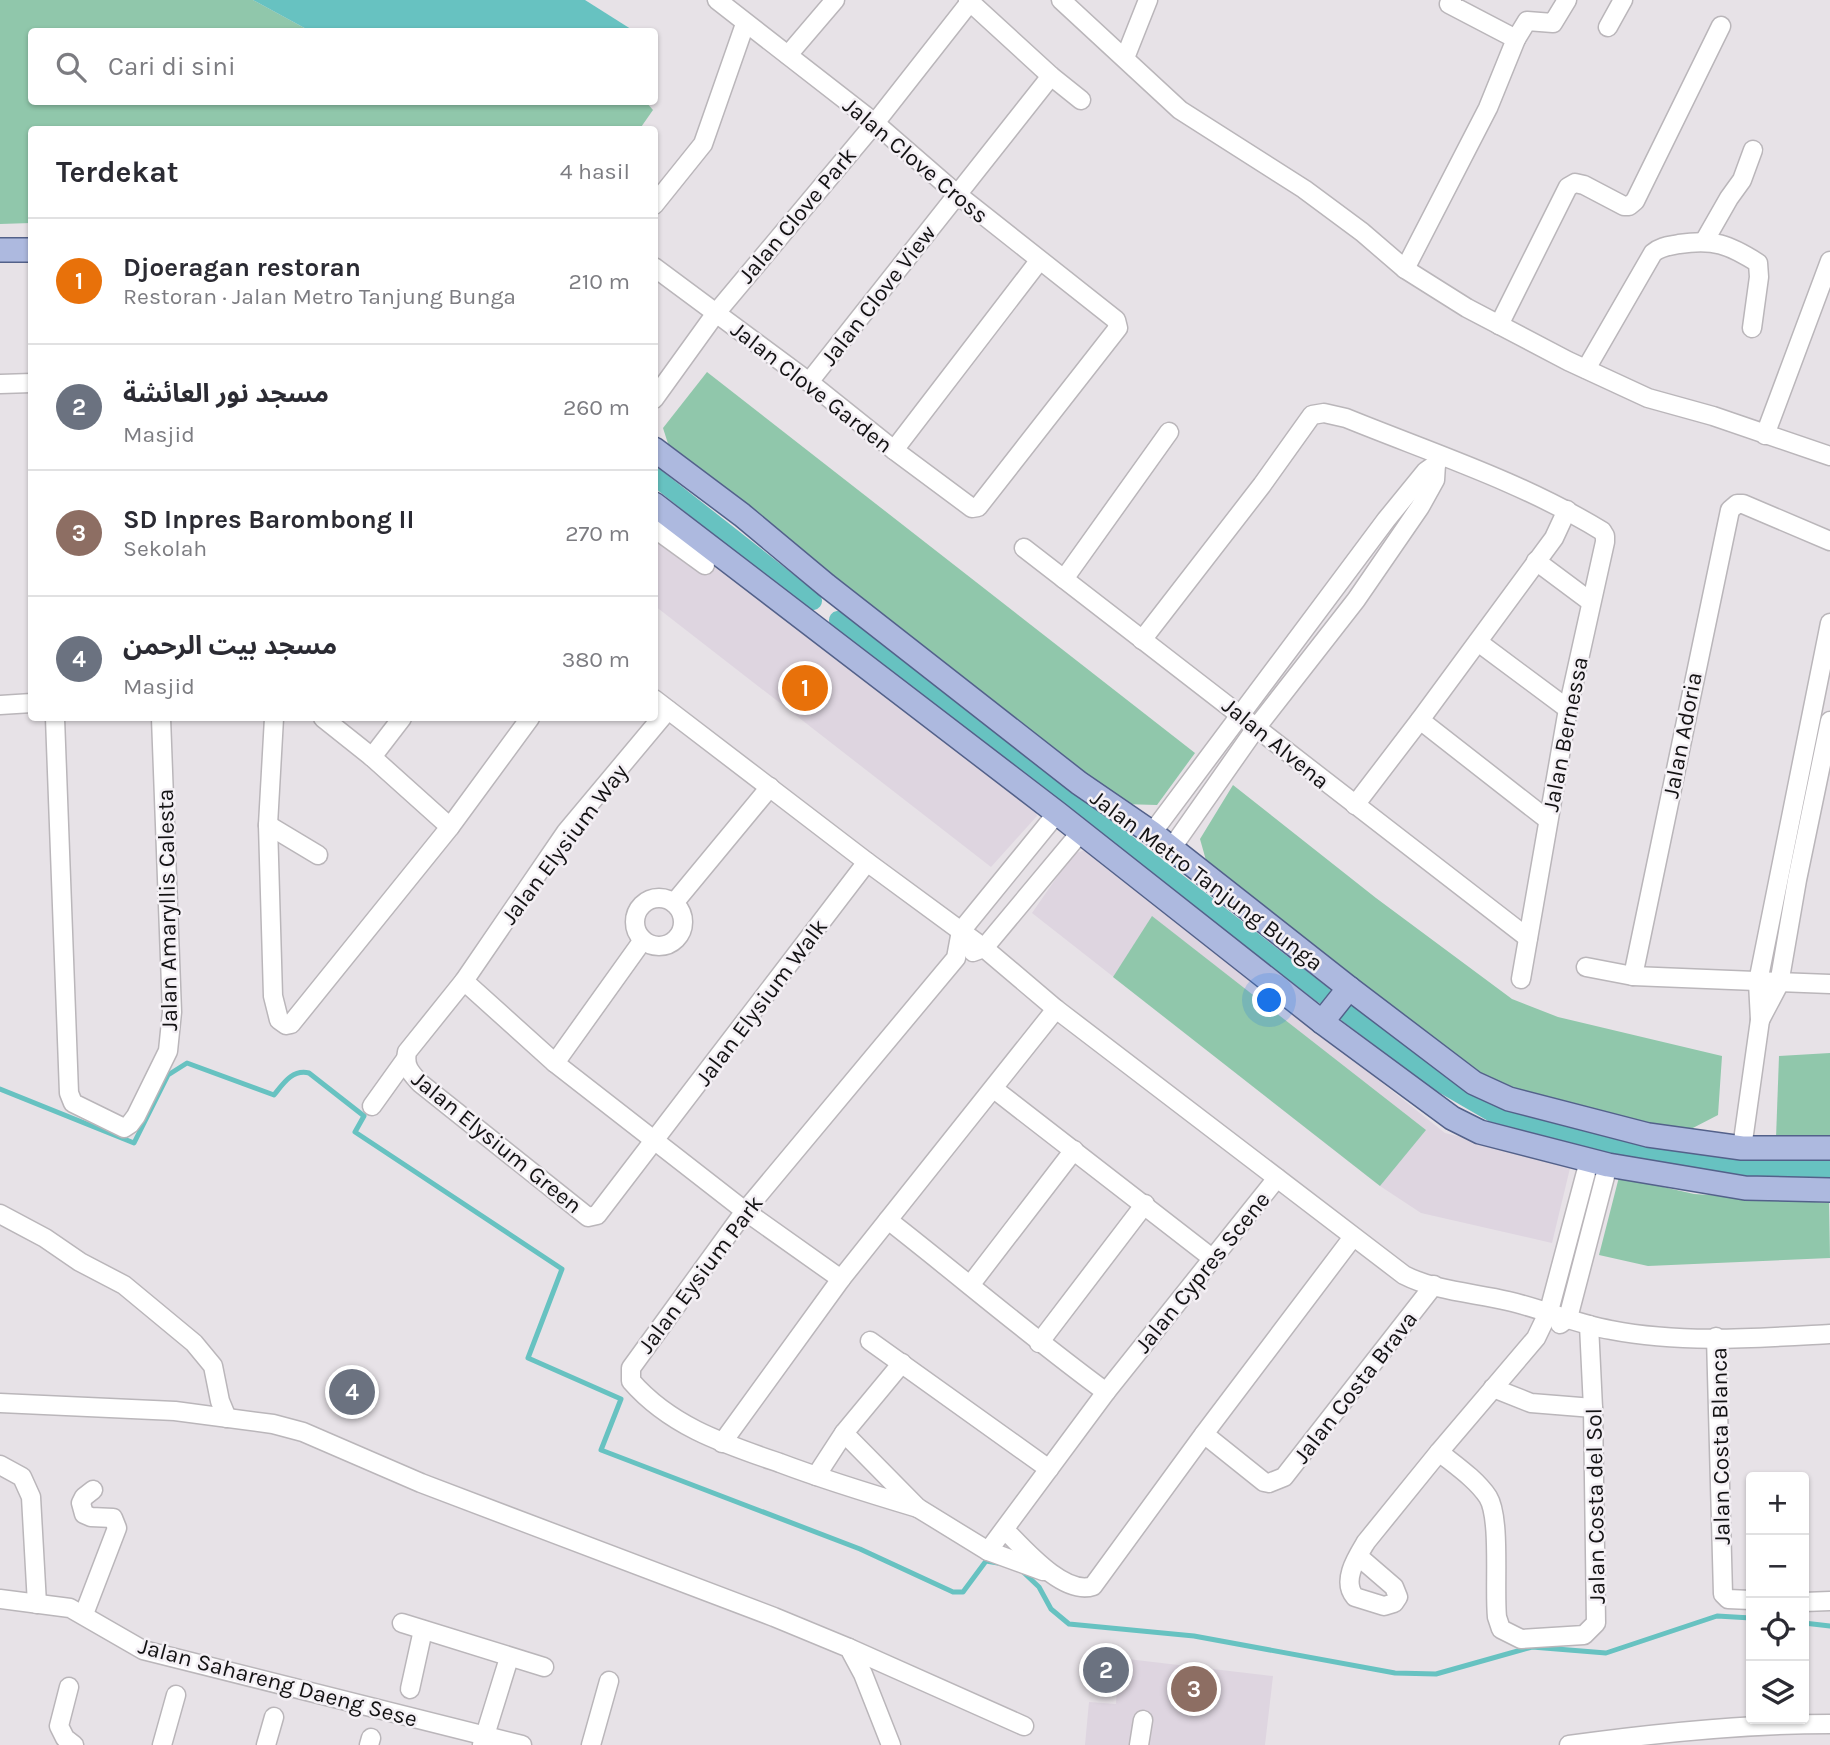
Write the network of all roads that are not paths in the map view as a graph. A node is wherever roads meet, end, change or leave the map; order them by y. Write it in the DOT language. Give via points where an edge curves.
graph roads {
  1 [pos="717,0"];
  2 [pos="835,0"];
  3 [pos="1060,0"];
  4 [pos="1148,0"];
  5 [pos="1567,0"];
  6 [pos="1623,0"];
  7 [pos="969,1"];
  8 [pos="1447,1"];
  9 [pos="746,23"];
  10 [pos="1721,26"];
  11 [pos="1608,27"];
  12 [pos="1516,39"];
  13 [pos="788,55"];
  14 [pos="1125,58"];
  15 [pos="1051,76"];
  16 [pos="1081,100"];
  17 [pos="874,123"];
  18 [pos="1754,150"];
  19 [pos="958,195"];
  20 [pos="658,200"];
  21 [pos="1705,240"];
  22 [pos="0,250"];
  23 [pos="28,250"];
  24 [pos="1039,261"];
  25 [pos="1830,261"];
  26 [pos="1405,269"];
  27 [pos="658,270"];
  28 [pos="716,313"];
  29 [pos="1499,325"];
  30 [pos="1752,328"];
  31 [pos="1586,369"];
  32 [pos="809,382"];
  33 [pos="28,383"];
  34 [pos="0,384"];
  35 [pos="658,393"];
  36 [pos="1169,432"];
  37 [pos="1765,435"];
  38 [pos="894,450"];
  39 [pos="658,452"];
  40 [pos="1830,456"];
  41 [pos="1439,460"];
  42 [pos="658,507"];
  43 [pos="971,507"];
  44 [pos="1567,510"];
  45 [pos="658,531"];
  46 [pos="1830,541"];
  47 [pos="1024,548"];
  48 [pos="1536,561"];
  49 [pos="705,565"];
  50 [pos="1064,579"];
  51 [pos="1341,582"];
  52 [pos="839,595"];
  53 [pos="1356,600"];
  54 [pos="1591,602"];
  55 [pos="1830,623"];
  56 [pos="813,626"];
  57 [pos="1142,640"];
  58 [pos="1478,642"];
  59 [pos="28,704"];
  60 [pos="0,705"];
  61 [pos="661,705"];
  62 [pos="1568,709"];
  63 [pos="1240,713"];
  64 [pos="1420,720"];
  65 [pos="55,721"];
  66 [pos="161,721"];
  67 [pos="274,721"];
  68 [pos="327,721"];
  69 [pos="400,721"];
  70 [pos="528,721"];
  71 [pos="649,721"];
  72 [pos="1830,721"];
  73 [pos="1256,729"];
  74 [pos="372,757"];
  75 [pos="769,787"];
  76 [pos="1355,805"];
  77 [pos="1057,813"];
  78 [pos="1548,820"];
  79 [pos="268,825"];
  80 [pos="450,827"];
  81 [pos="1080,833"];
  82 [pos="1152,833"];
  83 [pos="294,841"];
  84 [pos="1171,849"];
  85 [pos="318,855"];
  86 [pos="867,862"];
  87 [pos="269,870"];
  88 [pos="674,903"];
  89 [pos="961,931"];
  90 [pos="1528,938"];
  91 [pos="643,940"];
  92 [pos="984,948"];
  93 [pos="956,958"];
  94 [pos="1586,967"];
  95 [pos="1633,976"];
  96 [pos="1521,979"];
  97 [pos="464,981"];
  98 [pos="1758,982"];
  99 [pos="1779,984"];
  100 [pos="1830,984"];
  101 [pos="1349,988"];
  102 [pos="1056,1009"];
  103 [pos="1760,1020"];
  104 [pos="1322,1022"];
  105 [pos="405,1060"];
  106 [pos="555,1063"];
  107 [pos="994,1089"];
  108 [pos="372,1105"];
  109 [pos="655,1141"];
  110 [pos="1742,1148"];
  111 [pos="1830,1149"];
  112 [pos="1074,1150"];
  113 [pos="1599,1163"];
  114 [pos="1278,1178"];
  115 [pos="1830,1190"];
  116 [pos="1145,1204"];
  117 [pos="745,1211"];
  118 [pos="0,1214"];
  119 [pos="888,1220"];
  120 [pos="1353,1237"];
  121 [pos="1212,1258"];
  122 [pos="841,1279"];
  123 [pos="971,1284"];
  124 [pos="1434,1285"];
  125 [pos="1549,1311"];
  126 [pos="1569,1318"];
  127 [pos="1589,1325"];
  128 [pos="1830,1334"];
  129 [pos="1716,1337"];
  130 [pos="1536,1338"];
  131 [pos="870,1340"];
  132 [pos="1039,1343"];
  133 [pos="902,1363"];
  134 [pos="1493,1388"];
  135 [pos="1106,1392"];
  136 [pos="0,1403"];
  137 [pos="1593,1408"];
  138 [pos="227,1418"];
  139 [pos="844,1433"];
  140 [pos="1204,1434"];
  141 [pos="722,1443"];
  142 [pos="1439,1452"];
  143 [pos="0,1465"];
  144 [pos="1049,1469"];
  145 [pos="816,1476"];
  146 [pos="93,1490"];
  147 [pos="918,1508"];
  148 [pos="1005,1530"];
  149 [pos="988,1551"];
  150 [pos="1358,1556"];
  151 [pos="1050,1573"];
  152 [pos="0,1599"];
  153 [pos="1746,1600"];
  154 [pos="1830,1601"];
  155 [pos="1809,1602"];
  156 [pos="37,1604"];
  157 [pos="83,1614"];
  158 [pos="402,1623"];
  159 [pos="423,1630"];
  160 [pos="849,1648"];
  161 [pos="509,1658"];
  162 [pos="544,1667"];
  163 [pos="609,1681"];
  164 [pos="69,1688"];
  165 [pos="410,1689"];
  166 [pos="176,1695"];
  167 [pos="274,1717"];
  168 [pos="1143,1720"];
  169 [pos="1830,1724"];
  170 [pos="1024,1726"];
  171 [pos="1690,1737"];
  172 [pos="483,1741"];
  173 [pos="74,1745"];
  174 [pos="162,1745"];
  175 [pos="266,1745"];
  176 [pos="522,1745"];
  177 [pos="592,1745"];
  178 [pos="891,1745"];
  179 [pos="1139,1745"];
  180 [pos="1569,1745"];
  1 -- 9 [label="street, Jalan Clove Cross"];
  2 -- 13 [label="street"];
  3 -- 14 [label="street"];
  4 -- 14 [label="street"];
  5 -- 12 [label="street" via="1555,21 1528,21"];
  6 -- 11 [label="street"];
  7 -- 15 [label="street"];
  7 -- 17 [label="street, Jalan Clove Park"];
  8 -- 12 [label="street"];
  9 -- 13 [label="street, Jalan Clove Cross"];
  9 -- 20 [label="street" via="703,144"];
  10 -- 29 [label="street" via="1635,201 1624,206 1584,185 1572,184"];
  12 -- 26 [label="street" via="1488,108"];
  13 -- 17 [label="street, Jalan Clove Cross"];
  14 -- 26 [label="street" via="1180,110 1304,189"];
  15 -- 16 [label="street"];
  15 -- 19 [label="street, Jalan Clove View"];
  17 -- 19 [label="street, Jalan Clove Cross"];
  17 -- 28 [label="street, Jalan Clove Park"];
  18 -- 21 [label="street" via="1742,180"];
  19 -- 24 [label="street, Jalan Clove Cross"];
  19 -- 32 [label="street, Jalan Clove View"];
  21 -- 30 [label="street" via="1732,247 1758,263"];
  21 -- 31 [label="street" via="1653,253"];
  22 -- 23 [label="main road"];
  24 -- 38 [label="street"];
  24 -- 43 [label="street, Jalan Clove Cross" via="1118,324 978,507"];
  25 -- 37 [label="street"];
  26 -- 29 [label="street"];
  27 -- 28 [label="street, Jalan Clove Garden"];
  28 -- 32 [label="street, Jalan Clove Garden"];
  28 -- 35 [label="street, Jalan Clove Park"];
  29 -- 31 [label="street"];
  31 -- 37 [label="street" via="1648,398"];
  32 -- 38 [label="street, Jalan Clove Garden"];
  33 -- 34 [label="street"];
  36 -- 50 [label="street"];
  37 -- 40 [label="street"];
  38 -- 43 [label="street, Jalan Clove Garden"];
  39 -- 52 [label="main road, Jalan Metro Tanjung Bunga"];
  41 -- 44 [label="street"];
  41 -- 51 [label="street" via="1385,520"];
  41 -- 53 [label="street" via="1435,480 1420,507"];
  41 -- 57 [label="street" via="1346,418 1312,415"];
  42 -- 56 [label="main road, Jalan Metro Tanjung Bunga"];
  44 -- 48 [label="street"];
  44 -- 54 [label="street, Jalan Bernessa" via="1605,536"];
  45 -- 49 [label="street"];
  46 -- 95 [label="street, Jalan Adoria" via="1743,504 1731,508"];
  47 -- 50 [label="street, Jalan Alvena"];
  48 -- 54 [label="street"];
  48 -- 58 [label="street"];
  50 -- 57 [label="street, Jalan Alvena"];
  51 -- 53 [label="street"];
  51 -- 63 [label="street"];
  52 -- 56 [label="main road"];
  52 -- 82 [label="main road, Jalan Metro Tanjung Bunga" via="1079,783"];
  53 -- 73 [label="street"];
  54 -- 62 [label="street, Jalan Bernessa"];
  55 -- 98 [label="street"];
  56 -- 77 [label="main road, Jalan Metro Tanjung Bunga"];
  57 -- 63 [label="street, Jalan Alvena"];
  58 -- 62 [label="street"];
  58 -- 64 [label="street"];
  59 -- 60 [label="street"];
  61 -- 75 [label="street, Jalan Cypres Scene"];
  62 -- 78 [label="street, Jalan Bernessa"];
  63 -- 73 [label="street, Jalan Alvena"];
  63 -- 82 [label="street"];
  64 -- 76 [label="street"];
  64 -- 78 [label="street"];
  65 -- 66 [label="street, Jalan Amaryllis Calesta" via="69,1093 74,1104 121,1126 128,1126 136,1116 171,1039"];
  67 -- 79 [label="street"];
  68 -- 74 [label="street"];
  69 -- 74 [label="street"];
  70 -- 80 [label="street"];
  71 -- 97 [label="street, Jalan Elysium Way"];
  72 -- 99 [label="street"];
  73 -- 76 [label="street, Jalan Alvena"];
  73 -- 84 [label="street"];
  74 -- 80 [label="street"];
  75 -- 86 [label="street, Jalan Cypres Scene"];
  75 -- 88 [label="street"];
  76 -- 90 [label="street, Jalan Alvena"];
  77 -- 81 [label="main road, Jalan Metro Tanjung Bunga"];
  77 -- 89 [label="street"];
  78 -- 90 [label="street, Jalan Bernessa"];
  79 -- 83 [label="street"];
  79 -- 87 [label="street"];
  80 -- 87 [label="street" via="286,1026 279,1020 273,996"];
  81 -- 92 [label="street"];
  81 -- 104 [label="main road, Jalan Metro Tanjung Bunga"];
  82 -- 84 [label="main road, Jalan Metro Tanjung Bunga"];
  83 -- 85 [label="street"];
  83 -- 87 [label="street"];
  84 -- 101 [label="main road, Jalan Metro Tanjung Bunga"];
  86 -- 89 [label="street, Jalan Cypres Scene"];
  86 -- 109 [label="street, Jalan Elysium Walk"];
  88 -- 91 [label="street" via="659,897 638,909 635,925"];
  88 -- 91 [label="street" via="683,923 677,938 664,946"];
  89 -- 92 [label="street, Jalan Cypres Scene"];
  89 -- 93 [label="street"];
  90 -- 96 [label="street, Jalan Bernessa"];
  91 -- 106 [label="street"];
  92 -- 93 [label="street"];
  92 -- 102 [label="street, Jalan Cypres Scene"];
  93 -- 117 [label="street, Jalan Eysium Park"];
  94 -- 95 [label="street"];
  95 -- 98 [label="street"];
  97 -- 105 [label="street, Jalan Elysium Green"];
  97 -- 106 [label="street"];
  98 -- 99 [label="street"];
  98 -- 103 [label="street"];
  99 -- 100 [label="street"];
  99 -- 103 [label="street"];
  101 -- 104 [label="main road"];
  101 -- 110 [label="main road, Jalan Metro Tanjung Bunga" via="1492,1093 1648,1135"];
  102 -- 107 [label="street"];
  102 -- 114 [label="street, Jalan Cypres Scene"];
  103 -- 110 [label="street"];
  104 -- 113 [label="main road, Jalan Metro Tanjung Bunga" via="1452,1118 1480,1132"];
  105 -- 108 [label="street"];
  105 -- 109 [label="street, Jalan Elysium Green" via="419,1083 590,1217 597,1216"];
  106 -- 109 [label="street"];
  107 -- 112 [label="street"];
  107 -- 119 [label="street"];
  109 -- 117 [label="street"];
  110 -- 111 [label="main road, Jalan Metro Tanjung Bunga"];
  112 -- 116 [label="street"];
  112 -- 123 [label="street"];
  113 -- 115 [label="main road, Jalan Metro Tanjung Bunga" via="1745,1188"];
  113 -- 125 [label="street"];
  113 -- 126 [label="street" via="1590,1241"];
  114 -- 120 [label="street, Jalan Costa Brava"];
  114 -- 121 [label="street, Jalan Cypres Scene"];
  116 -- 121 [label="street"];
  116 -- 132 [label="street"];
  117 -- 122 [label="street"];
  117 -- 141 [label="street, Jalan Eysium Park" via="631,1368 631,1381 660,1408 682,1425"];
  118 -- 138 [label="street" via="124,1285 194,1343 213,1366"];
  119 -- 122 [label="street"];
  119 -- 123 [label="street"];
  120 -- 124 [label="street, Jalan Costa Brava" via="1404,1275"];
  120 -- 140 [label="street"];
  121 -- 135 [label="street, Jalan Cypres Scene"];
  122 -- 141 [label="street"];
  123 -- 132 [label="street"];
  124 -- 125 [label="street, Jalan Costa Brava"];
  124 -- 140 [label="street, Jalan Costa Brava" via="1284,1478 1269,1483 1261,1479"];
  125 -- 126 [label="street, Jalan Costa Brava"];
  125 -- 130 [label="street"];
  126 -- 127 [label="street, Jalan Costa Brava"];
  126 -- 130 [label="street"];
  127 -- 129 [label="street, Jalan Costa Brava" via="1644,1336"];
  127 -- 137 [label="street, Jalan Costa del Sol"];
  128 -- 129 [label="street, Jalan Costa Blanca"];
  129 -- 153 [label="street, Jalan Costa Blanca" via="1723,1594 1728,1599"];
  130 -- 134 [label="street"];
  131 -- 133 [label="street"];
  132 -- 135 [label="street"];
  133 -- 139 [label="street"];
  133 -- 144 [label="street"];
  134 -- 137 [label="street" via="1531,1403"];
  134 -- 142 [label="street"];
  135 -- 144 [label="street, Jalan Cypres Scene"];
  136 -- 138 [label="street" via="175,1411"];
  137 -- 142 [label="street, Jalan Costa del Sol" via="1598,1611 1595,1627 1584,1635 1521,1639 1501,1629 1495,1599 1493,1508 1480,1487"];
  138 -- 160 [label="street" via="303,1432 421,1483"];
  139 -- 145 [label="street"];
  139 -- 147 [label="street"];
  140 -- 151 [label="street" via="1093,1586 1083,1588"];
  141 -- 145 [label="street, Jalan Eysium Park"];
  142 -- 150 [label="street"];
  143 -- 156 [label="street" via="22,1477 31,1497"];
  144 -- 148 [label="street, Jalan Cypres Scene"];
  145 -- 147 [label="street, Jalan Eysium Park"];
  146 -- 157 [label="street" via="80,1503 84,1514 113,1518 117,1528"];
  147 -- 149 [label="street"];
  148 -- 149 [label="street, Jalan Cypres Scene"];
  148 -- 151 [label="street"];
  149 -- 151 [label="street"];
  152 -- 156 [label="street, Jalan Sahareng Daeng Sese"];
  154 -- 155 [label="street"];
  156 -- 157 [label="street, Jalan Sahareng Daeng Sese"];
  157 -- 172 [label="street, Jalan Sahareng Daeng Sese" via="143,1650"];
  158 -- 159 [label="street"];
  159 -- 161 [label="street"];
  159 -- 165 [label="street"];
  160 -- 170 [label="street"];
  160 -- 178 [label="street"];
  161 -- 162 [label="street"];
  161 -- 172 [label="street"];
  163 -- 177 [label="street"];
  164 -- 173 [label="street" via="59,1726"];
  166 -- 174 [label="street"];
  167 -- 175 [label="street"];
  168 -- 179 [label="street"];
  169 -- 171 [label="street" via="1768,1724"];
  171 -- 180 [label="street"];
  172 -- 176 [label="street, Jalan Sahareng Daeng Sese"];
}
